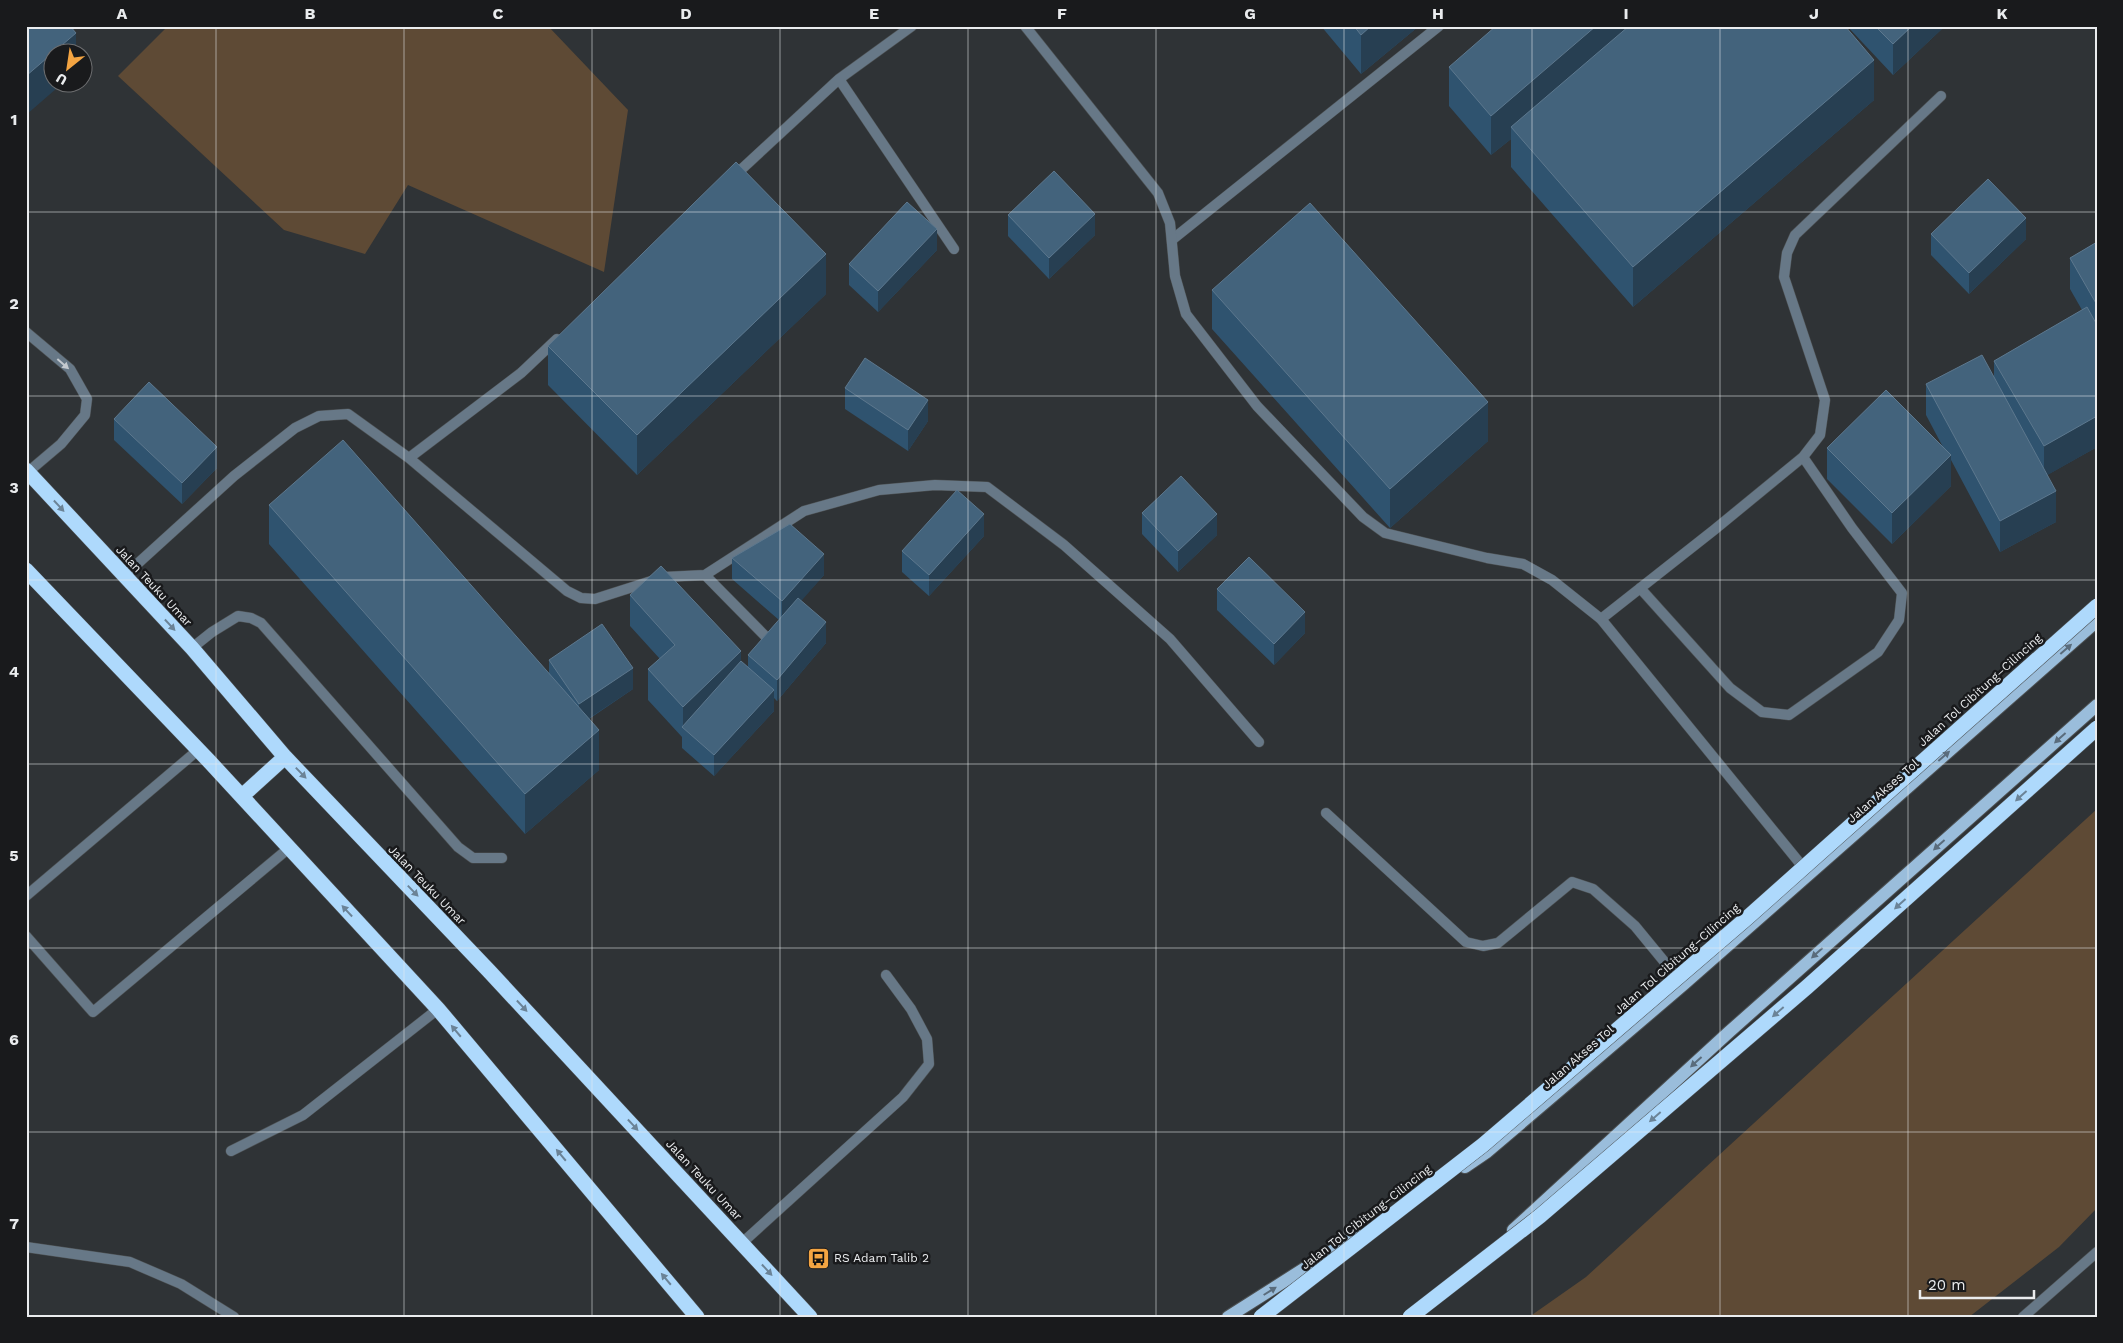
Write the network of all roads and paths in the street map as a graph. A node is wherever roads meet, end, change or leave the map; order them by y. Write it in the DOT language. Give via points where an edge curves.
graph roads {
  1 [pos="912,26"];
  2 [pos="1025,26"];
  3 [pos="1439,26"];
  4 [pos="840,79"];
  5 [pos="1941,96"];
  6 [pos="724,186"];
  7 [pos="1173,239"];
  8 [pos="954,249"];
  9 [pos="26,332"];
  10 [pos="564,333"];
  11 [pos="1803,457"];
  12 [pos="409,458"];
  13 [pos="27,471"];
  14 [pos="26,570"];
  15 [pos="705,575"];
  16 [pos="124,576"];
  17 [pos="1640,588"];
  18 [pos="2097,606"];
  19 [pos="1601,619"];
  20 [pos="2097,621"];
  21 [pos="768,639"];
  22 [pos="192,648"];
  23 [pos="2097,705"];
  24 [pos="2097,728"];
  25 [pos="1259,742"];
  26 [pos="198,750"];
  27 [pos="285,757"];
  28 [pos="242,796"];
  29 [pos="1326,812"];
  30 [pos="288,848"];
  31 [pos="502,858"];
  32 [pos="1810,874"];
  33 [pos="26,896"];
  34 [pos="26,936"];
  35 [pos="886,975"];
  36 [pos="1683,985"];
  37 [pos="438,1009"];
  38 [pos="231,1151"];
  39 [pos="742,1243"];
  40 [pos="26,1247"];
  41 [pos="2097,1252"];
  42 [pos="692,1315"];
  43 [pos="234,1317"];
  44 [pos="810,1317"];
  45 [pos="1228,1317"];
  46 [pos="1261,1317"];
  47 [pos="1410,1317"];
  48 [pos="1417,1317"];
  49 [pos="2024,1317"];
  1 -- 4 [label="street"];
  2 -- 7 [label="street" via="1158,193"];
  3 -- 7 [label="street"];
  4 -- 6 [label="street"];
  4 -- 8 [label="street"];
  5 -- 11 [label="street" via="1795,234 1787,253 1784,276 1824,400 1820,435"];
  7 -- 19 [label="street" via="1175,276 1186,314 1257,406 1364,517 1385,533 1523,564 1552,580"];
  9 -- 13 [label="street, one-way" via="70,369 87,399 85,416 60,444"];
  10 -- 12 [label="street" via="520,373"];
  11 -- 17 [label="street"];
  11 -- 17 [label="street" via="1902,593 1899,620 1878,652 1789,715 1762,712 1730,688"];
  12 -- 15 [label="street" via="567,591 581,598 595,599 664,577"];
  12 -- 16 [label="street" via="348,414 319,416 295,428 234,476"];
  13 -- 16 [label="highway, Jalan Teuku Umar, one-way"];
  14 -- 26 [label="highway"];
  15 -- 21 [label="street"];
  15 -- 25 [label="street" via="804,511 879,490 935,485 987,487 1064,546 1170,640"];
  16 -- 22 [label="highway, Jalan Teuku Umar, one-way"];
  17 -- 19 [label="street"];
  18 -- 46 [label="highway, Jalan Tol Cibitung–Cilincing, bridge" via="1747,918 1483,1145"];
  19 -- 32 [label="street"];
  32 -- 20 [label="main road, Jalan Akses Tol, one-way"];
  22 -- 27 [label="highway, Jalan Teuku Umar"];
  22 -- 31 [label="street" via="238,616 261,623 458,847 473,858"];
  23 -- 48 [label="main road, one-way" via="1728,1032"];
  24 -- 47 [label="highway, one-way, bridge" via="1704,1076 1540,1216"];
  26 -- 28 [label="highway"];
  26 -- 33 [label="street"];
  27 -- 28 [label="highway"];
  27 -- 39 [label="highway, Jalan Teuku Umar, one-way"];
  28 -- 30 [label="highway"];
  29 -- 36 [label="street" via="1466,942 1484,946 1498,943 1572,882 1594,889 1635,926"];
  30 -- 34 [label="street" via="93,1012"];
  37 -- 30 [label="highway, one-way"];
  32 -- 36 [label="main road, Jalan Akses Tol"];
  35 -- 39 [label="street" via="911,1008 927,1039 929,1064 903,1097"];
  45 -- 36 [label="main road, Jalan Akses Tol, one-way" via="1487,1152"];
  37 -- 38 [label="street" via="303,1116"];
  42 -- 37 [label="highway, one-way"];
  39 -- 44 [label="highway, Jalan Teuku Umar, one-way"];
  40 -- 43 [label="street" via="130,1262 180,1284"];
  41 -- 49 [label="street"];
}
